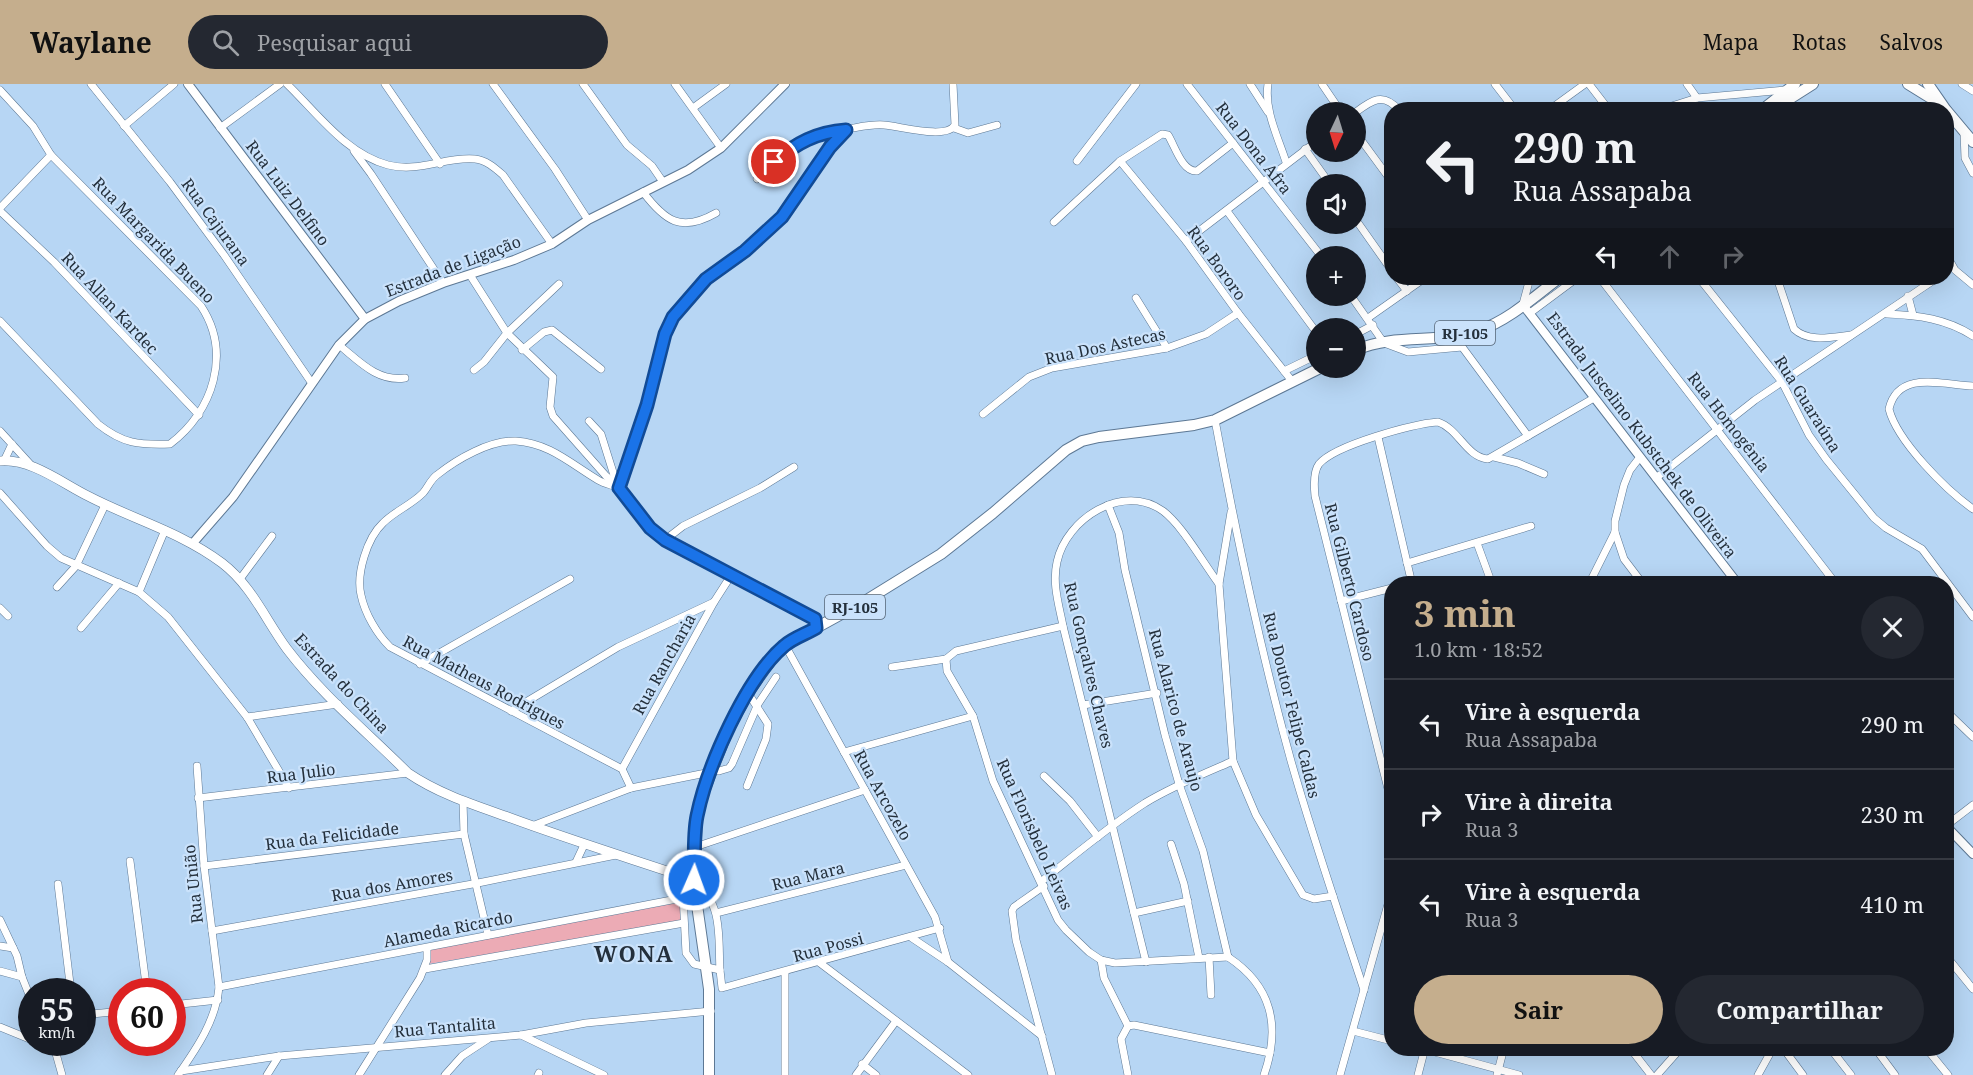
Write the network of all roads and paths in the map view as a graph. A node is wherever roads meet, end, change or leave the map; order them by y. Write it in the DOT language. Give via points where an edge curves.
graph roads {
  1 [pos="91,84"];
  2 [pos="174,84"];
  3 [pos="188,84"];
  4 [pos="280,84"];
  5 [pos="288,84"];
  6 [pos="385,84"];
  7 [pos="493,84"];
  8 [pos="583,84"];
  9 [pos="675,84"];
  10 [pos="726,84"];
  11 [pos="785,84"];
  12 [pos="952,84"];
  13 [pos="1136,84"];
  14 [pos="1187,84"];
  15 [pos="1250,84"];
  16 [pos="1268,84"];
  17 [pos="1322,84"];
  18 [pos="1495,84"];
  19 [pos="1587,84"];
  20 [pos="1687,84"];
  21 [pos="1795,84"];
  22 [pos="1813,84"];
  23 [pos="1908,84"];
  24 [pos="1928,84"];
  25 [pos="1962,84"];
  26 [pos="0,90"];
  27 [pos="1785,90"];
  28 [pos="1973,91"];
  29 [pos="1697,98"];
  30 [pos="1936,98"];
  31 [pos="1334,102"];
  32 [pos="1389,102"];
  33 [pos="1509,102"];
  34 [pos="1561,102"];
  35 [pos="1602,102"];
  36 [pos="1684,102"];
  37 [pos="1771,102"];
  38 [pos="1787,102"];
  39 [pos="1939,102"];
  40 [pos="1366,105"];
  41 [pos="693,108"];
  42 [pos="1269,113"];
  43 [pos="1954,119"];
  44 [pos="955,124"];
  45 [pos="997,125"];
  46 [pos="124,126"];
  47 [pos="220,129"];
  48 [pos="846,130"];
  49 [pos="1964,131"];
  50 [pos="1973,142"];
  51 [pos="1233,143"];
  52 [pos="348,145"];
  53 [pos="1366,147"];
  54 [pos="721,148"];
  55 [pos="1305,149"];
  56 [pos="51,155"];
  57 [pos="1077,161"];
  58 [pos="1120,161"];
  59 [pos="1286,162"];
  60 [pos="440,164"];
  61 [pos="1384,171"];
  62 [pos="1973,172"];
  63 [pos="1323,174"];
  64 [pos="757,179"];
  65 [pos="1263,181"];
  66 [pos="663,182"];
  67 [pos="643,192"];
  68 [pos="0,209"];
  69 [pos="1227,211"];
  70 [pos="716,213"];
  71 [pos="588,220"];
  72 [pos="1054,222"];
  73 [pos="1366,234"];
  74 [pos="1186,241"];
  75 [pos="552,244"];
  76 [pos="1313,246"];
  77 [pos="1384,260"];
  78 [pos="1955,270"];
  79 [pos="470,275"];
  80 [pos="443,283"];
  81 [pos="559,284"];
  82 [pos="1402,285"];
  83 [pos="1415,285"];
  84 [pos="1529,285"];
  85 [pos="1552,285"];
  86 [pos="1566,285"];
  87 [pos="1605,285"];
  88 [pos="1706,285"];
  89 [pos="1779,285"];
  90 [pos="1926,285"];
  91 [pos="1973,285"];
  92 [pos="1407,291"];
  93 [pos="1908,296"];
  94 [pos="1136,297"];
  95 [pos="1359,306"];
  96 [pos="1527,309"];
  97 [pos="1238,314"];
  98 [pos="1886,314"];
  99 [pos="1913,315"];
  100 [pos="1306,318"];
  101 [pos="1368,318"];
  102 [pos="365,319"];
  103 [pos="0,321"];
  104 [pos="1373,325"];
  105 [pos="1366,329"];
  106 [pos="507,333"];
  107 [pos="1852,335"];
  108 [pos="1454,336"];
  109 [pos="1973,336"];
  110 [pos="1384,343"];
  111 [pos="339,345"];
  112 [pos="1462,347"];
  113 [pos="1167,348"];
  114 [pos="1366,348"];
  115 [pos="522,350"];
  116 [pos="1306,360"];
  117 [pos="601,369"];
  118 [pos="474,370"];
  119 [pos="1284,371"];
  120 [pos="1306,374"];
  121 [pos="405,378"];
  122 [pos="1292,381"];
  123 [pos="311,382"];
  124 [pos="1782,382"];
  125 [pos="1973,386"];
  126 [pos="1594,398"];
  127 [pos="983,414"];
  128 [pos="199,415"];
  129 [pos="1215,420"];
  130 [pos="589,421"];
  131 [pos="1718,429"];
  132 [pos="0,431"];
  133 [pos="1528,436"];
  134 [pos="1378,437"];
  135 [pos="12,444"];
  136 [pos="1494,457"];
  137 [pos="1640,457"];
  138 [pos="2,461"];
  139 [pos="33,467"];
  140 [pos="794,467"];
  141 [pos="1544,474"];
  142 [pos="1656,478"];
  143 [pos="618,487"];
  144 [pos="0,493"];
  145 [pos="105,505"];
  146 [pos="1108,505"];
  147 [pos="1232,509"];
  148 [pos="1973,509"];
  149 [pos="1531,526"];
  150 [pos="165,530"];
  151 [pos="1615,532"];
  152 [pos="272,536"];
  153 [pos="665,540"];
  154 [pos="193,543"];
  155 [pos="1477,543"];
  156 [pos="1407,563"];
  157 [pos="76,566"];
  158 [pos="732,574"];
  159 [pos="1410,576"];
  160 [pos="1489,576"];
  161 [pos="1593,576"];
  162 [pos="1637,576"];
  163 [pos="1732,576"];
  164 [pos="1830,576"];
  165 [pos="1942,576"];
  166 [pos="240,579"];
  167 [pos="570,579"];
  168 [pos="119,583"];
  169 [pos="1220,584"];
  170 [pos="57,587"];
  171 [pos="1384,590"];
  172 [pos="139,592"];
  173 [pos="1954,592"];
  174 [pos="1341,601"];
  175 [pos="714,602"];
  176 [pos="0,608"];
  177 [pos="8,616"];
  178 [pos="1973,617"];
  179 [pos="818,624"];
  180 [pos="1063,626"];
  181 [pos="81,628"];
  182 [pos="785,645"];
  183 [pos="946,659"];
  184 [pos="420,664"];
  185 [pos="892,666"];
  186 [pos="776,677"];
  187 [pos="748,693"];
  188 [pos="1157,693"];
  189 [pos="338,704"];
  190 [pos="758,704"];
  191 [pos="1083,705"];
  192 [pos="511,711"];
  193 [pos="973,716"];
  194 [pos="247,717"];
  195 [pos="1954,719"];
  196 [pos="1973,737"];
  197 [pos="844,752"];
  198 [pos="1233,761"];
  199 [pos="197,766"];
  200 [pos="622,769"];
  201 [pos="715,772"];
  202 [pos="408,773"];
  203 [pos="1384,773"];
  204 [pos="1044,776"];
  205 [pos="1179,784"];
  206 [pos="747,786"];
  207 [pos="289,788"];
  208 [pos="631,788"];
  209 [pos="865,790"];
  210 [pos="198,798"];
  211 [pos="463,801"];
  212 [pos="1973,805"];
  213 [pos="1954,820"];
  214 [pos="1113,824"];
  215 [pos="531,826"];
  216 [pos="464,834"];
  217 [pos="1954,834"];
  218 [pos="1098,837"];
  219 [pos="1171,844"];
  220 [pos="584,845"];
  221 [pos="695,847"];
  222 [pos="1973,854"];
  223 [pos="616,855"];
  224 [pos="130,861"];
  225 [pos="576,862"];
  226 [pos="906,865"];
  227 [pos="204,866"];
  228 [pos="682,876"];
  229 [pos="694,882"];
  230 [pos="478,883"];
  231 [pos="1043,883"];
  232 [pos="58,884"];
  233 [pos="1333,896"];
  234 [pos="682,898"];
  235 [pos="1188,901"];
  236 [pos="716,913"];
  237 [pos="1134,913"];
  238 [pos="1384,919"];
  239 [pos="0,920"];
  240 [pos="684,923"];
  241 [pos="940,928"];
  242 [pos="212,931"];
  243 [pos="488,935"];
  244 [pos="912,938"];
  245 [pos="0,946"];
  246 [pos="13,948"];
  247 [pos="427,948"];
  248 [pos="1209,957"];
  249 [pos="1227,957"];
  250 [pos="1199,958"];
  251 [pos="1101,960"];
  252 [pos="948,962"];
  253 [pos="1146,962"];
  254 [pos="820,963"];
  255 [pos="1954,966"];
  256 [pos="424,969"];
  257 [pos="720,970"];
  258 [pos="0,971"];
  259 [pos="785,972"];
  260 [pos="708,975"];
  261 [pos="22,977"];
  262 [pos="69,978"];
  263 [pos="145,978"];
  264 [pos="721,979"];
  265 [pos="219,987"];
  266 [pos="1973,989"];
  267 [pos="1364,990"];
  268 [pos="1211,995"];
  269 [pos="218,1000"];
  270 [pos="186,1003"];
  271 [pos="711,1011"];
  272 [pos="896,1021"];
  273 [pos="1128,1026"];
  274 [pos="0,1027"];
  275 [pos="1353,1031"];
  276 [pos="18,1034"];
  277 [pos="521,1035"];
  278 [pos="1042,1036"];
  279 [pos="490,1037"];
  280 [pos="1384,1039"];
  281 [pos="378,1047"];
  282 [pos="1270,1053"];
  283 [pos="55,1056"];
  284 [pos="279,1056"];
  285 [pos="1422,1056"];
  286 [pos="1446,1056"];
  287 [pos="1502,1056"];
  288 [pos="1636,1056"];
  289 [pos="1674,1056"];
  290 [pos="1769,1056"];
  291 [pos="1789,1056"];
  292 [pos="1836,1056"];
  293 [pos="1881,1056"];
  294 [pos="1933,1056"];
  295 [pos="862,1064"];
  296 [pos="1497,1072"];
  297 [pos="180,1073"];
  298 [pos="62,1075"];
  299 [pos="267,1075"];
  300 [pos="360,1075"];
  301 [pos="445,1075"];
  302 [pos="604,1075"];
  303 [pos="709,1075"];
  304 [pos="785,1075"];
  305 [pos="856,1075"];
  306 [pos="876,1075"];
  307 [pos="968,1075"];
  308 [pos="1052,1075"];
  309 [pos="1128,1075"];
  310 [pos="1264,1075"];
  311 [pos="1340,1075"];
  312 [pos="1418,1075"];
  313 [pos="1519,1075"];
  314 [pos="1651,1075"];
  315 [pos="1658,1075"];
  316 [pos="1758,1075"];
  317 [pos="1803,1075"];
  318 [pos="1851,1075"];
  319 [pos="1895,1075"];
  320 [pos="1948,1075"];
  1 -- 46 [label="street, Rua Cajurana"];
  2 -- 46 [label="street"];
  3 -- 47 [label="street, Rua Luiz Delfino"];
  4 -- 47 [label="street"];
  5 -- 52 [label="street"];
  6 -- 60 [label="street"];
  7 -- 71 [label="street"];
  8 -- 66 [label="street" via="627,145 648,161"];
  9 -- 41 [label="street"];
  10 -- 41 [label="street"];
  11 -- 54 [label="street, Estrada de Ligação"];
  12 -- 44 [label="street"];
  13 -- 57 [label="street"];
  14 -- 51 [label="street, Rua Dona Afra"];
  15 -- 42 [label="street"];
  16 -- 42 [label="street"];
  17 -- 31 [label="street"];
  18 -- 33 [label="street"];
  19 -- 34 [label="street"];
  19 -- 35 [label="street"];
  20 -- 29 [label="street"];
  21 -- 27 [label="main road"];
  22 -- 38 [label="main road"];
  23 -- 30 [label="main road"];
  24 -- 30 [label="main road"];
  25 -- 28 [label="street"];
  26 -- 56 [label="street, Rua Margarida Bueno" via="33,126"];
  27 -- 29 [label="street"];
  27 -- 37 [label="main road"];
  29 -- 36 [label="street"];
  30 -- 39 [label="main road"];
  32 -- 40 [label="street" via="1377,98"];
  41 -- 54 [label="street"];
  42 -- 59 [label="street"];
  43 -- 49 [label="main road"];
  44 -- 45 [label="street" via="968,133"];
  44 -- 48 [label="street" via="932,132 871,125"];
  46 -- 123 [label="street, Rua Cajurana" via="224,255"];
  47 -- 102 [label="street, Rua Luiz Delfino"];
  48 -- 64 [label="street" via="808,138 782,155"];
  48 -- 143 [label="street" via="782,217 706,279 673,317"];
  49 -- 50 [label="main road"];
  49 -- 62 [label="street" via="1965,158"];
  51 -- 58 [label="street" via="1197,171 1189,171 1165,133"];
  51 -- 65 [label="street, Rua Dona Afra"];
  52 -- 60 [label="street" via="387,165"];
  52 -- 80 [label="street"];
  53 -- 61 [label="street"];
  54 -- 66 [label="street, Estrada de Ligação"];
  55 -- 59 [label="street"];
  55 -- 63 [label="street"];
  56 -- 68 [label="street"];
  56 -- 128 [label="street, Rua Margarida Bueno" via="201,306 211,321 216,354 213,384"];
  58 -- 72 [label="street"];
  58 -- 74 [label="street, Rua Bororo"];
  59 -- 65 [label="street"];
  60 -- 75 [label="street" via="474,159 493,166"];
  65 -- 69 [label="street"];
  65 -- 76 [label="street, Rua Dona Afra"];
  66 -- 67 [label="street, Estrada de Ligação"];
  67 -- 70 [label="street" via="672,221 696,222"];
  67 -- 71 [label="street, Estrada de Ligação"];
  68 -- 128 [label="street, Rua Allan Kardec"];
  69 -- 74 [label="street"];
  69 -- 100 [label="street"];
  71 -- 75 [label="street, Estrada de Ligação"];
  73 -- 77 [label="street"];
  74 -- 97 [label="street, Rua Bororo"];
  75 -- 79 [label="street, Estrada de Ligação"];
  78 -- 91 [label="street"];
  79 -- 80 [label="street, Estrada de Ligação"];
  79 -- 106 [label="street"];
  80 -- 102 [label="street, Estrada de Ligação"];
  81 -- 106 [label="street"];
  82 -- 92 [label="street"];
  83 -- 92 [label="street"];
  84 -- 96 [label="street"];
  85 -- 96 [label="main road, RJ-105"];
  86 -- 96 [label="street"];
  87 -- 131 [label="street, Rua Homogênia"];
  88 -- 124 [label="street, Rua Guaraúna"];
  89 -- 107 [label="street" via="1794,329 1800,334 1812,338"];
  90 -- 93 [label="street"];
  92 -- 101 [label="street"];
  93 -- 98 [label="street"];
  93 -- 99 [label="street"];
  94 -- 113 [label="street"];
  95 -- 101 [label="street"];
  96 -- 108 [label="main road, RJ-105" via="1477,331"];
  96 -- 126 [label="street, Estrada Juscelino Kubstchek de Oliveira"];
  97 -- 113 [label="street, Rua Dos Astecas" via="1206,334"];
  97 -- 119 [label="street, Rua Bororo"];
  98 -- 99 [label="street"];
  98 -- 107 [label="street"];
  99 -- 109 [label="street" via="1953,324"];
  101 -- 104 [label="street"];
  102 -- 111 [label="street, Estrada de Ligação"];
  103 -- 128 [label="street, Rua Margarida Bueno" via="113,436 146,445 170,444"];
  104 -- 105 [label="street"];
  104 -- 110 [label="street"];
  106 -- 115 [label="street"];
  106 -- 118 [label="street"];
  107 -- 124 [label="street"];
  108 -- 110 [label="main road, RJ-105"];
  108 -- 112 [label="street"];
  110 -- 112 [label="street" via="1408,352"];
  110 -- 114 [label="main road, RJ-105"];
  111 -- 121 [label="street" via="372,372 389,379"];
  111 -- 123 [label="street, Estrada de Ligação"];
  112 -- 133 [label="street"];
  113 -- 127 [label="street, Rua Dos Astecas" via="1052,368 1029,377"];
  115 -- 117 [label="street" via="552,330"];
  115 -- 143 [label="street" via="554,381 550,412"];
  116 -- 119 [label="street"];
  119 -- 122 [label="street, Rua Bororo"];
  120 -- 122 [label="main road, RJ-105"];
  122 -- 129 [label="main road, RJ-105"];
  123 -- 154 [label="street, Estrada de Ligação" via="233,497"];
  124 -- 131 [label="street"];
  124 -- 165 [label="street, Rua Guaraúna" via="1809,435 1874,518 1922,549"];
  125 -- 148 [label="street" via="1915,382 1895,394 1889,409 1895,427 1907,443 1956,497"];
  126 -- 133 [label="street"];
  126 -- 137 [label="street, Estrada Juscelino Kubstchek de Oliveira"];
  129 -- 147 [label="street, Rua Doutor Felipe Caldas"];
  129 -- 179 [label="main road, RJ-105" via="1082,441 1050,461 941,554"];
  130 -- 143 [label="street" via="602,434"];
  131 -- 142 [label="street"];
  131 -- 164 [label="street, Rua Homogênia"];
  132 -- 135 [label="street"];
  133 -- 136 [label="street"];
  134 -- 136 [label="street, Rua Gilberto Cardoso" via="1438,422 1457,433 1478,457"];
  134 -- 156 [label="street"];
  134 -- 174 [label="street, Rua Gilberto Cardoso" via="1338,452 1320,464 1314,479"];
  135 -- 138 [label="street"];
  135 -- 139 [label="street"];
  136 -- 141 [label="street"];
  137 -- 142 [label="street, Estrada Juscelino Kubstchek de Oliveira"];
  137 -- 151 [label="street" via="1624,485"];
  138 -- 139 [label="main road, Estrada do China"];
  139 -- 145 [label="main road, Estrada do China"];
  140 -- 153 [label="street" via="760,488 695,518"];
  142 -- 163 [label="street, Estrada Juscelino Kubstchek de Oliveira"];
  143 -- 153 [label="street" via="650,528"];
  143 -- 184 [label="street, Rua Matheus Rodrigues" via="604,484 560,454 514,441 487,447 437,474 414,500 383,523 366,549 362,571 360,594 377,631 390,647"];
  144 -- 157 [label="street" via="47,546"];
  145 -- 150 [label="main road, Estrada do China"];
  145 -- 157 [label="street"];
  146 -- 169 [label="street, Rua Gonçalves Chaves" via="1140,502 1165,512"];
  146 -- 180 [label="street, Rua Gonçalves Chaves" via="1074,529 1057,560 1054,584"];
  146 -- 188 [label="street, Rua Alarico de Araujo" via="1119,533"];
  147 -- 169 [label="street"];
  147 -- 233 [label="street, Rua Doutor Felipe Caldas" via="1279,717"];
  149 -- 155 [label="street"];
  150 -- 154 [label="main road, Estrada do China"];
  150 -- 172 [label="street"];
  151 -- 161 [label="street"];
  151 -- 162 [label="street" via="1624,559"];
  152 -- 166 [label="street"];
  153 -- 158 [label="street"];
  154 -- 166 [label="main road, Estrada do China"];
  155 -- 156 [label="street"];
  155 -- 160 [label="street"];
  156 -- 159 [label="street"];
  157 -- 168 [label="street"];
  157 -- 170 [label="street"];
  158 -- 175 [label="street, Rua Rancharia"];
  158 -- 179 [label="street"];
  166 -- 189 [label="main road, Estrada do China" via="288,650"];
  167 -- 184 [label="street"];
  168 -- 172 [label="street"];
  168 -- 181 [label="street"];
  169 -- 198 [label="street"];
  171 -- 174 [label="street"];
  172 -- 194 [label="street" via="186,636"];
  173 -- 178 [label="street, Rua Guaraúna"];
  174 -- 203 [label="street, Rua Gilberto Cardoso"];
  175 -- 192 [label="street" via="618,647"];
  175 -- 200 [label="street, Rua Rancharia"];
  176 -- 177 [label="street"];
  179 -- 182 [label="main road, RJ-105"];
  180 -- 183 [label="street" via="956,651"];
  180 -- 191 [label="street, Rua Gonçalves Chaves"];
  182 -- 187 [label="main road, RJ-105"];
  182 -- 197 [label="street, Rua Arcozelo"];
  183 -- 185 [label="street"];
  183 -- 193 [label="street, Rua Florisbelo Leivas" via="947,671"];
  184 -- 192 [label="street, Rua Matheus Rodrigues"];
  186 -- 190 [label="street"];
  187 -- 190 [label="street"];
  187 -- 201 [label="main road, RJ-105" via="728,730"];
  188 -- 191 [label="street"];
  188 -- 205 [label="street, Rua Alarico de Araujo"];
  189 -- 194 [label="street"];
  189 -- 202 [label="main road, Estrada do China"];
  190 -- 201 [label="street" via="732,764"];
  190 -- 206 [label="street" via="768,731"];
  191 -- 214 [label="street, Rua Gonçalves Chaves"];
  192 -- 200 [label="street, Rua Matheus Rodrigues"];
  193 -- 197 [label="street"];
  193 -- 231 [label="street, Rua Florisbelo Leivas" via="993,781"];
  194 -- 207 [label="street"];
  195 -- 196 [label="street"];
  197 -- 209 [label="street, Rua Arcozelo"];
  198 -- 205 [label="street"];
  198 -- 233 [label="street" via="1256,814 1303,895 1314,899"];
  199 -- 210 [label="street, Rua União"];
  200 -- 208 [label="street"];
  201 -- 208 [label="street"];
  201 -- 221 [label="main road, RJ-105" via="697,817"];
  202 -- 207 [label="street, Rua Julio"];
  202 -- 211 [label="main road, Estrada do China"];
  204 -- 218 [label="street"];
  205 -- 214 [label="street"];
  205 -- 249 [label="street, Rua Alarico de Araujo" via="1203,851"];
  207 -- 210 [label="street, Rua Julio"];
  208 -- 215 [label="street"];
  209 -- 221 [label="street"];
  209 -- 226 [label="street, Rua Arcozelo"];
  210 -- 227 [label="street, Rua União"];
  211 -- 215 [label="main road, Estrada do China"];
  211 -- 216 [label="street"];
  212 -- 213 [label="street"];
  214 -- 218 [label="street"];
  214 -- 237 [label="street, Rua Gonçalves Chaves"];
  215 -- 220 [label="main road, Estrada do China"];
  216 -- 227 [label="street, Rua da Felicidade"];
  216 -- 230 [label="street"];
  217 -- 222 [label="street"];
  218 -- 231 [label="street"];
  219 -- 235 [label="street"];
  220 -- 223 [label="main road, Estrada do China"];
  220 -- 225 [label="street"];
  221 -- 229 [label="main road, RJ-105"];
  223 -- 225 [label="street, Rua dos Amores"];
  223 -- 228 [label="main road, Estrada do China"];
  224 -- 263 [label="street"];
  225 -- 230 [label="street, Rua dos Amores"];
  226 -- 236 [label="street, Rua Mara"];
  226 -- 241 [label="street, Rua Arcozelo"];
  227 -- 242 [label="street, Rua União"];
  228 -- 229 [label="main road, Estrada do China"];
  228 -- 234 [label="street"];
  229 -- 236 [label="street" via="706,892"];
  229 -- 260 [label="main road, RJ-105"];
  230 -- 242 [label="street, Rua dos Amores"];
  230 -- 243 [label="street"];
  231 -- 251 [label="street, Rua Florisbelo Leivas" via="1066,930"];
  231 -- 278 [label="street" via="1014,907 1012,916"];
  232 -- 262 [label="street"];
  233 -- 267 [label="street, Rua Doutor Felipe Caldas"];
  234 -- 240 [label="street"];
  234 -- 243 [label="street, Alameda Ricardo"];
  235 -- 237 [label="street"];
  235 -- 250 [label="street"];
  236 -- 257 [label="street"];
  237 -- 253 [label="street, Rua Gonçalves Chaves"];
  238 -- 267 [label="street"];
  239 -- 246 [label="street"];
  240 -- 256 [label="street"];
  240 -- 260 [label="street" via="686,953"];
  241 -- 244 [label="street, Rua Possi"];
  241 -- 252 [label="street, Rua Arcozelo"];
  242 -- 265 [label="street, Rua União"];
  243 -- 247 [label="street, Alameda Ricardo"];
  244 -- 252 [label="street"];
  244 -- 254 [label="street, Rua Possi"];
  245 -- 246 [label="street"];
  246 -- 261 [label="street"];
  247 -- 256 [label="street"];
  247 -- 265 [label="street, Alameda Ricardo"];
  248 -- 249 [label="street"];
  248 -- 250 [label="street"];
  248 -- 268 [label="street"];
  249 -- 282 [label="street" via="1246,969 1266,998 1272,1030"];
  250 -- 253 [label="street"];
  251 -- 253 [label="street"];
  251 -- 273 [label="street" via="1104,978"];
  252 -- 278 [label="street"];
  254 -- 259 [label="street, Rua Possi"];
  254 -- 272 [label="street"];
  255 -- 266 [label="street"];
  256 -- 281 [label="street"];
  257 -- 260 [label="street"];
  257 -- 264 [label="street"];
  258 -- 261 [label="street"];
  259 -- 264 [label="street, Rua Possi" via="722,988"];
  259 -- 304 [label="street"];
  260 -- 264 [label="street"];
  260 -- 271 [label="main road, RJ-105"];
  265 -- 269 [label="street, Rua União"];
  267 -- 275 [label="street"];
  269 -- 270 [label="street"];
  269 -- 297 [label="street, Rua União" via="209,1024"];
  271 -- 277 [label="street, Rua Tantalita" via="586,1023"];
  271 -- 303 [label="main road, RJ-105"];
  272 -- 295 [label="street"];
  272 -- 307 [label="street"];
  273 -- 282 [label="street"];
  273 -- 309 [label="street" via="1121,1039"];
  274 -- 276 [label="street"];
  275 -- 280 [label="street"];
  275 -- 311 [label="street"];
  277 -- 279 [label="street, Rua Tantalita"];
  277 -- 302 [label="street"];
  278 -- 308 [label="street"];
  279 -- 281 [label="street, Rua Tantalita"];
  279 -- 301 [label="street" via="462,1056"];
  281 -- 284 [label="street, Rua Tantalita"];
  281 -- 300 [label="street"];
  282 -- 310 [label="street"];
  283 -- 298 [label="street"];
  284 -- 297 [label="street, Rua Tantalita"];
  284 -- 299 [label="street"];
  285 -- 312 [label="street"];
  286 -- 296 [label="street"];
  287 -- 296 [label="street"];
  288 -- 314 [label="street"];
  289 -- 315 [label="street"];
  290 -- 316 [label="street"];
  291 -- 317 [label="street"];
  292 -- 318 [label="street"];
  293 -- 319 [label="street"];
  294 -- 320 [label="street"];
  295 -- 305 [label="street"];
  295 -- 306 [label="street"];
  296 -- 313 [label="street"];
}
